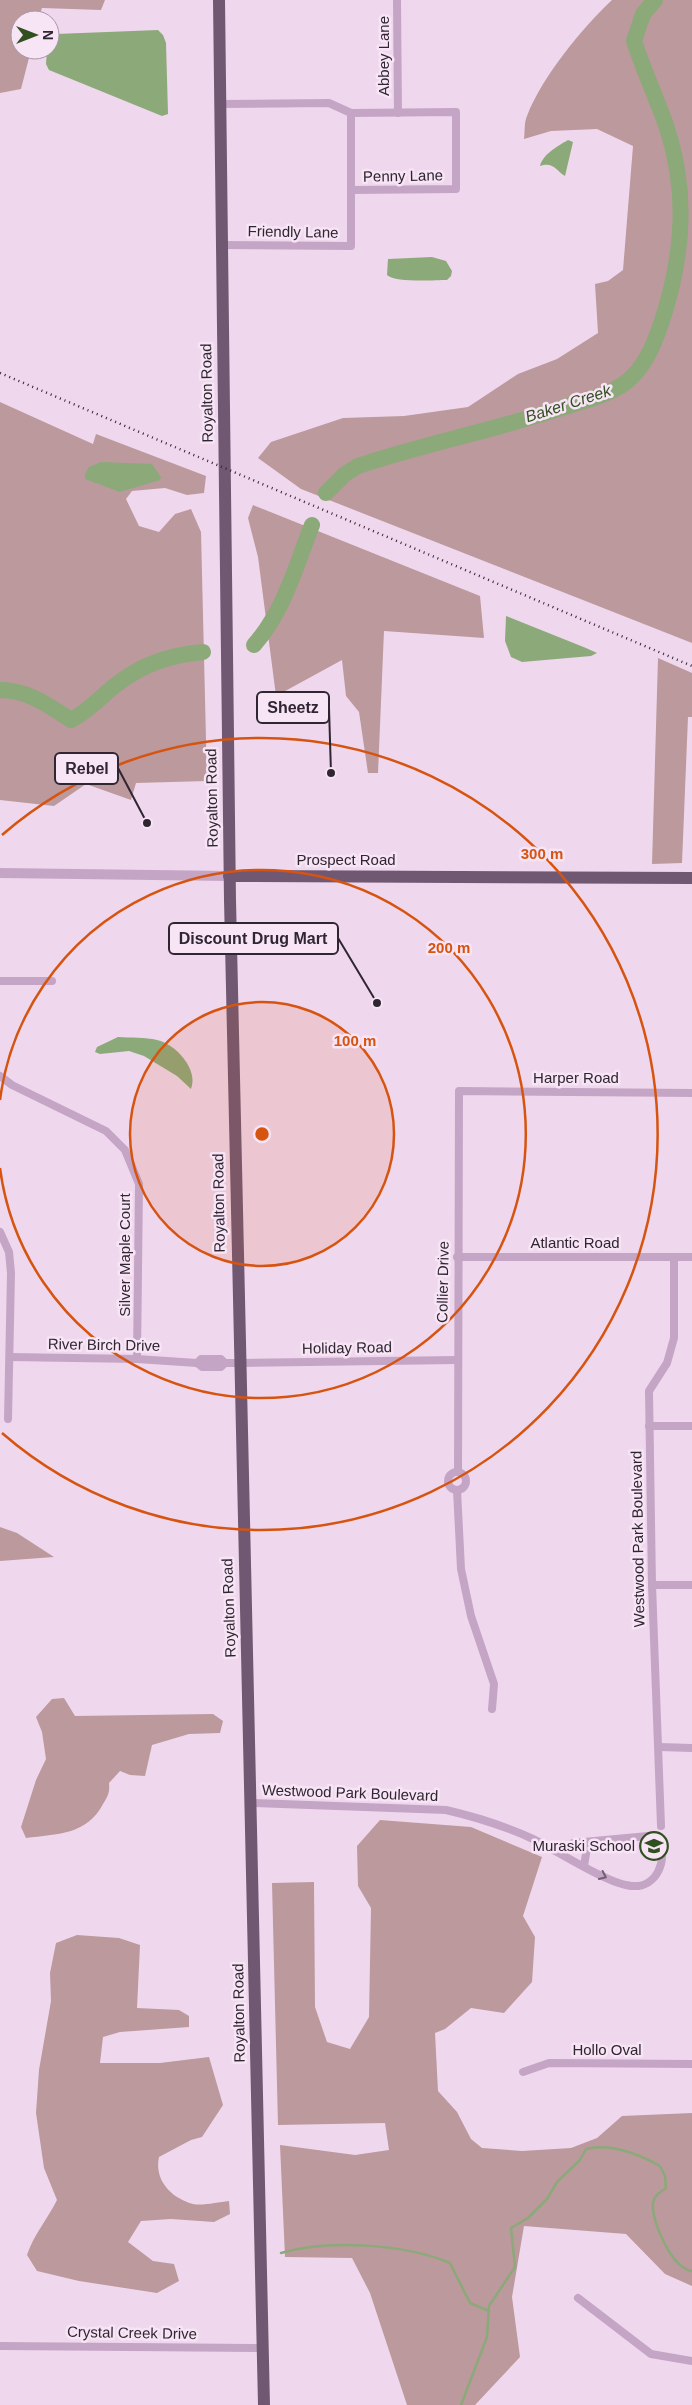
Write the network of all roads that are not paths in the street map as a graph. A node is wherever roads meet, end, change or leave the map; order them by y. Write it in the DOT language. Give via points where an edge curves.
graph roads {
  1 [pos="219,0"];
  2 [pos="397,0"];
  3 [pos="220,104"];
  4 [pos="351,113"];
  5 [pos="398,113"];
  6 [pos="351,190"];
  7 [pos="222,245"];
  8 [pos="0,874"];
  9 [pos="229,876"];
  10 [pos="692,878"];
  11 [pos="0,980"];
  12 [pos="52,981"];
  13 [pos="0,1076"];
  14 [pos="460,1091"];
  15 [pos="692,1093"];
  16 [pos="0,1232"];
  17 [pos="457,1257"];
  18 [pos="674,1257"];
  19 [pos="692,1257"];
  20 [pos="10,1357"];
  21 [pos="137,1359"];
  22 [pos="456,1360"];
  23 [pos="239,1363"];
  24 [pos="8,1419"];
  25 [pos="649,1426"];
  26 [pos="692,1426"];
  27 [pos="458,1472"];
  28 [pos="457,1490"];
  29 [pos="652,1585"];
  30 [pos="692,1585"];
  31 [pos="492,1709"];
  32 [pos="658,1747"];
  33 [pos="692,1748"];
  34 [pos="251,1803"];
  35 [pos="661,1826"];
  36 [pos="588,1842"];
  37 [pos="560,1853"];
  38 [pos="584,1866"];
  39 [pos="692,2064"];
  40 [pos="523,2072"];
  41 [pos="578,2298"];
  42 [pos="0,2346"];
  43 [pos="263,2348"];
  44 [pos="692,2361"];
  45 [pos="264,2405"];
  1 -- 3 [label="main road, Royalton Road"];
  2 -- 5 [label="street, Abbey Lane"];
  3 -- 4 [label="street" via="329,103"];
  3 -- 7 [label="main road, Royalton Road"];
  4 -- 5 [label="street"];
  4 -- 6 [label="street, Friendly Lane"];
  5 -- 6 [label="street, Penny Lane" via="456,112 456,189"];
  6 -- 7 [label="street, Friendly Lane" via="351,246"];
  7 -- 9 [label="main road, Royalton Road"];
  8 -- 9 [label="street, Prospect Road"];
  9 -- 10 [label="main road, Prospect Road"];
  9 -- 23 [label="main road, Royalton Road"];
  11 -- 12 [label="street"];
  13 -- 21 [label="street, Silver Maple Court" via="106,1131 132,1161 140,1195"];
  14 -- 15 [label="street, Harper Road"];
  14 -- 17 [label="street, Collier Drive"];
  16 -- 20 [label="street" via="11,1262"];
  17 -- 18 [label="street, Atlantic Road"];
  17 -- 22 [label="street, Collier Drive"];
  18 -- 19 [label="street, Atlantic Road"];
  18 -- 25 [label="street, Westwood Park Boulevard" via="674,1338 667,1363 649,1391"];
  20 -- 21 [label="street, River Birch Drive"];
  20 -- 24 [label="street"];
  21 -- 23 [label="street, River Birch Drive" via="197,1363 201,1359 221,1359 224,1363"];
  22 -- 23 [label="street, Holiday Road"];
  22 -- 27 [label="street, Collier Drive"];
  23 -- 34 [label="main road, Royalton Road"];
  25 -- 26 [label="street"];
  25 -- 29 [label="street, Westwood Park Boulevard"];
  27 -- 28 [label="street, Collier Drive" via="464,1475 466,1482"];
  27 -- 28 [label="street, Collier Drive" via="448,1481 450,1487"];
  28 -- 31 [label="street, Collier Drive" via="461,1569 471,1616 494,1684"];
  29 -- 30 [label="street"];
  29 -- 32 [label="street, Westwood Park Boulevard"];
  32 -- 33 [label="street"];
  32 -- 35 [label="street, Westwood Park Boulevard"];
  34 -- 37 [label="street, Westwood Park Boulevard" via="446,1810 512,1830"];
  34 -- 43 [label="main road, Royalton Road"];
  36 -- 37 [label="street, Westwood Park Boulevard" via="572,1844"];
  36 -- 38 [label="street"];
  38 -- 36 [label="street, Westwood Park Boulevard, one-way" via="622,1885 634,1887 655,1876 662,1865 664,1850 659,1840 648,1836"];
  37 -- 38 [label="street, Westwood Park Boulevard"];
  39 -- 40 [label="street, Hollo Oval" via="549,2063"];
  41 -- 44 [label="street" via="651,2354"];
  42 -- 43 [label="street, Crystal Creek Drive"];
  43 -- 45 [label="main road, Royalton Road"];
}
